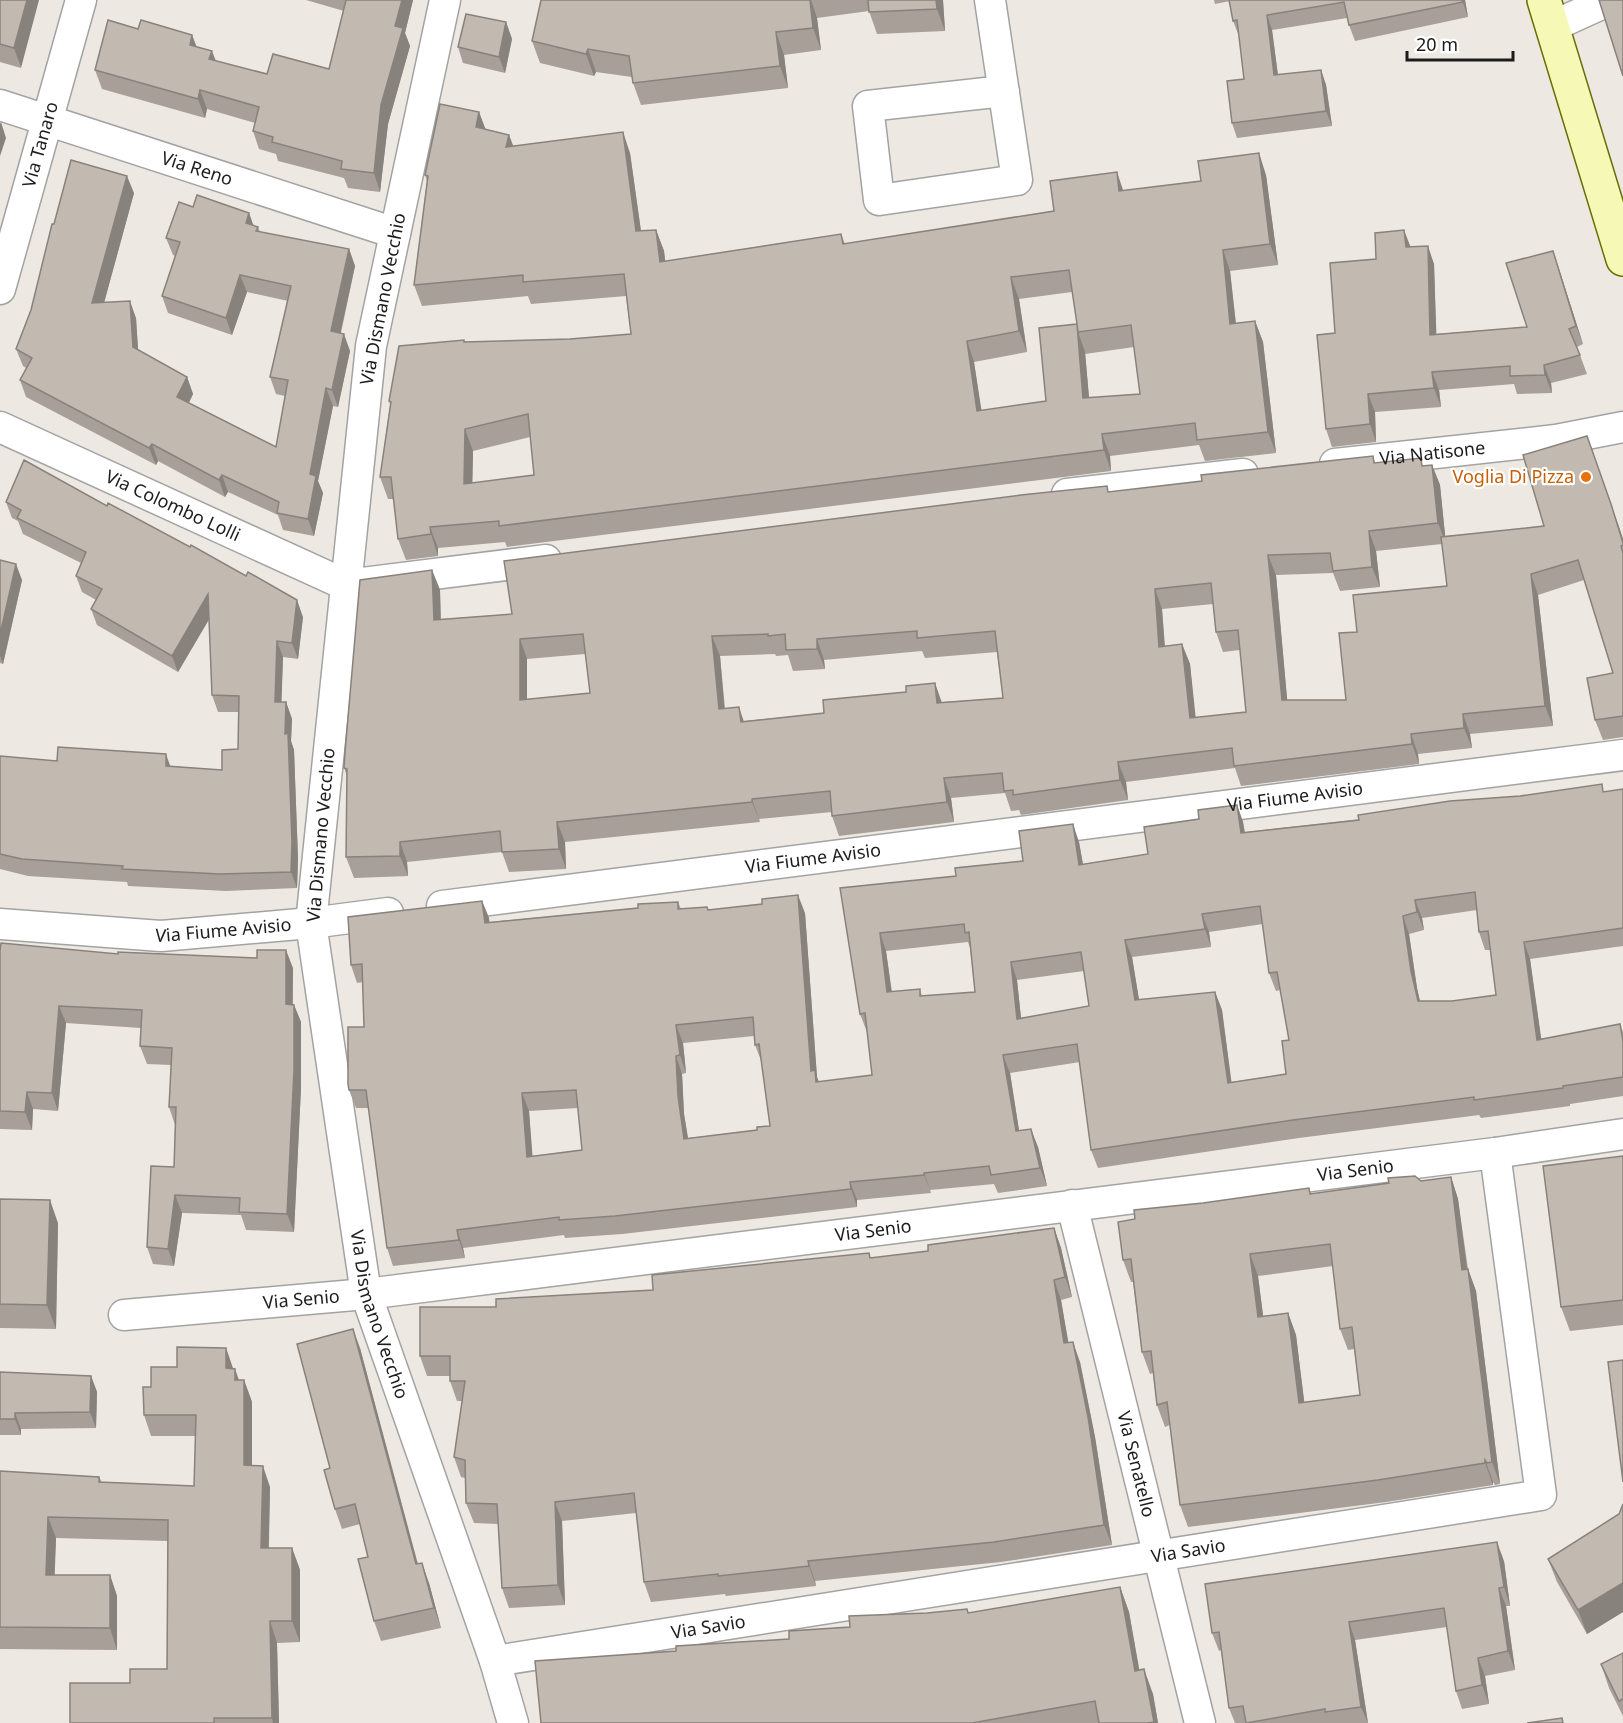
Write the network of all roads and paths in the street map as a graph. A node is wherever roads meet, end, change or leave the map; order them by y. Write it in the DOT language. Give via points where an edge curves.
graph roads {
  1 [pos="81,0"];
  2 [pos="445,0"];
  3 [pos="990,0"];
  4 [pos="1610,0"];
  5 [pos="1548,13"];
  6 [pos="1005,91"];
  7 [pos="0,105"];
  8 [pos="47,121"];
  9 [pos="395,233"];
  10 [pos="1623,259"];
  11 [pos="0,289"];
  12 [pos="0,427"];
  13 [pos="1623,427"];
  14 [pos="1309,467"];
  15 [pos="1274,471"];
  16 [pos="1038,497"];
  17 [pos="569,557"];
  18 [pos="346,585"];
  19 [pos="1623,755"];
  20 [pos="311,923"];
  21 [pos="0,924"];
  22 [pos="1623,1134"];
  23 [pos="1496,1153"];
  24 [pos="1072,1205"];
  25 [pos="366,1294"];
  26 [pos="124,1315"];
  27 [pos="1158,1556"];
  28 [pos="495,1661"];
  29 [pos="513,1723"];
  30 [pos="1200,1723"];
  1 -- 8 [label="street, Via Tanaro"];
  2 -- 9 [label="street, Via Dismano Vecchio"];
  3 -- 6 [label="street"];
  4 -- 5 [label="street"];
  5 -- 10 [label="street"];
  6 -- 6 [label="street" via="1017,180 879,200 868,106"];
  7 -- 8 [label="street, Via Reno"];
  8 -- 9 [label="street, Via Reno"];
  8 -- 11 [label="street, Via Tanaro"];
  9 -- 18 [label="street, Via Dismano Vecchio" via="371,346"];
  12 -- 18 [label="street, Via Colombo Lolli"];
  13 -- 14 [label="street, Via Natisone" via="1556,440"];
  15 -- 16 [label="street"];
  17 -- 18 [label="street"];
  18 -- 20 [label="street, Via Dismano Vecchio"];
  19 -- 20 [label="street, Via Fiume Avisio"];
  20 -- 21 [label="street, Via Fiume Avisio" via="161,936"];
  20 -- 25 [label="street, Via Dismano Vecchio"];
  22 -- 23 [label="street, Via Senio"];
  23 -- 24 [label="street, Via Senio"];
  23 -- 27 [label="street, Via Savio" via="1541,1495"];
  24 -- 25 [label="street, Via Senio"];
  24 -- 27 [label="street, Via Senatello"];
  25 -- 26 [label="street, Via Senio"];
  25 -- 28 [label="street, Via Dismano Vecchio"];
  27 -- 28 [label="street, Via Savio"];
  27 -- 30 [label="street, Via Senatello"];
  28 -- 29 [label="street, Via Dismano Vecchio"];
}
